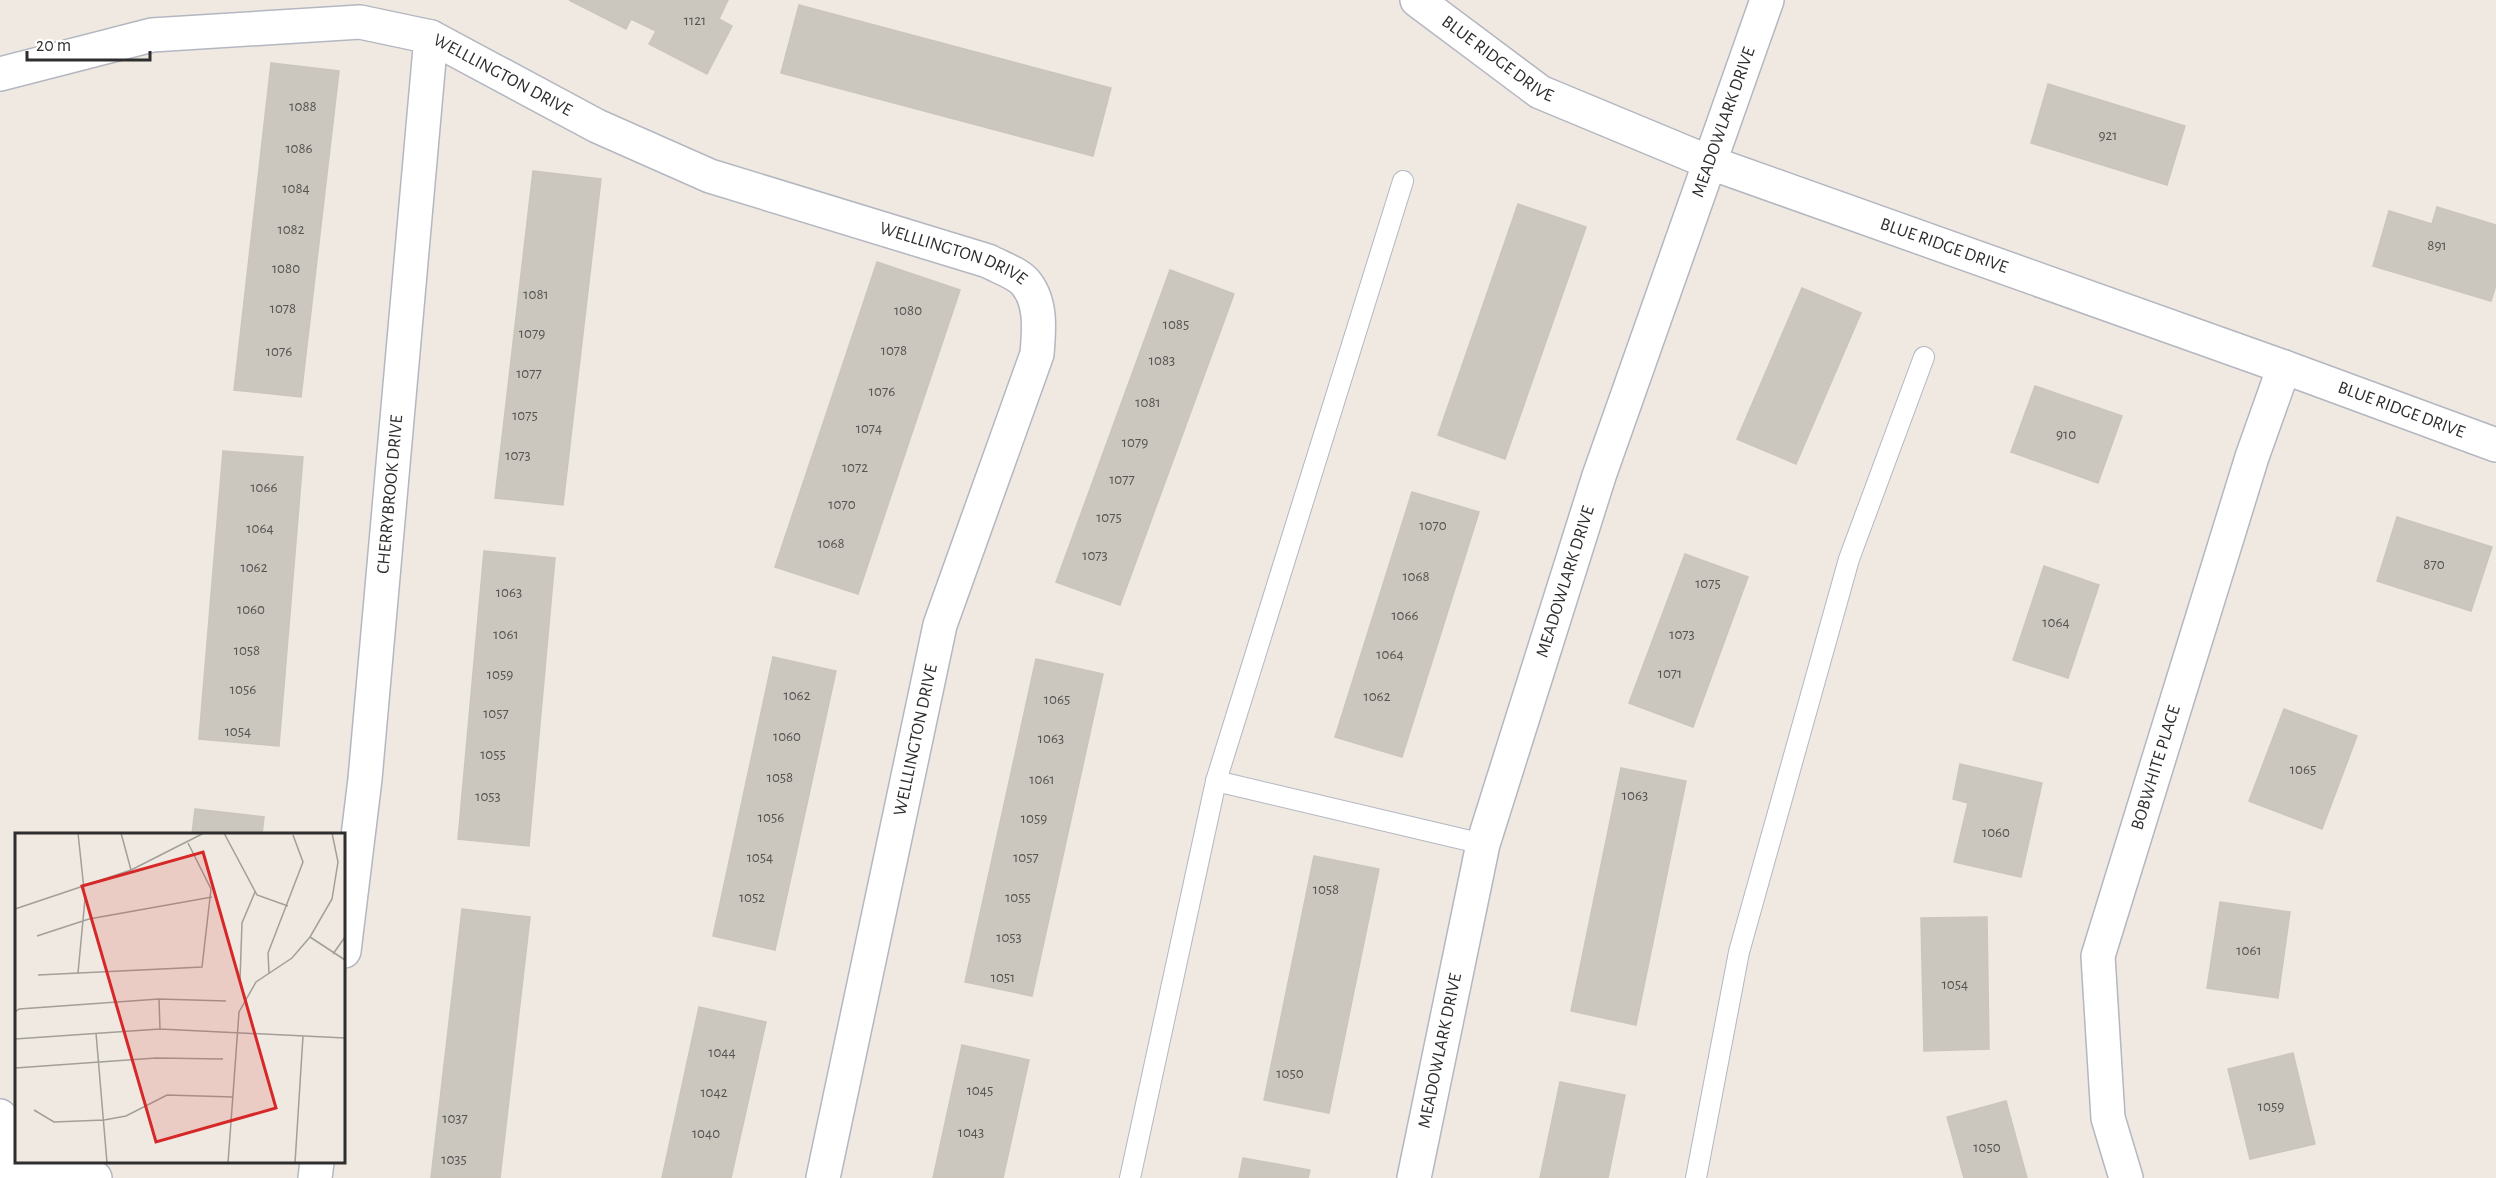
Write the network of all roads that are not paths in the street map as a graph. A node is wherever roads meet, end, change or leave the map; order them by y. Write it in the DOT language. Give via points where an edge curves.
graph roads {
  1 [pos="1417,0"];
  2 [pos="1767,0"];
  3 [pos="431,37"];
  4 [pos="0,74"];
  5 [pos="1711,163"];
  6 [pos="1403,181"];
  7 [pos="1924,357"];
  8 [pos="2284,367"];
  9 [pos="2496,445"];
  10 [pos="1216,781"];
  11 [pos="1483,844"];
  12 [pos="345,943"];
  13 [pos="0,1116"];
  14 [pos="317,1163"];
  15 [pos="2,1172"];
  16 [pos="95,1178"];
  17 [pos="315,1178"];
  18 [pos="823,1178"];
  19 [pos="1130,1178"];
  20 [pos="1414,1178"];
  21 [pos="1696,1178"];
  22 [pos="2126,1178"];
  1 -- 5 [label="street, BLUE RIDGE DRIVE" via="1540,92"];
  2 -- 5 [label="street, MEADOWLARK DRIVE"];
  3 -- 4 [label="street, WELLLINGTON DRIVE" via="360,22 152,35"];
  3 -- 12 [label="street, CHERRYBROOK DRIVE" via="365,779"];
  3 -- 18 [label="street, WELLLINGTON DRIVE" via="597,126 710,176 988,261 1024,281 1036,303 1037,354 940,625"];
  5 -- 8 [label="street, BLUE RIDGE DRIVE"];
  5 -- 11 [label="street, MEADOWLARK DRIVE" via="1599,476"];
  6 -- 10 [label="lane"];
  7 -- 21 [label="lane" via="1849,559 1739,952"];
  8 -- 9 [label="street, BLUE RIDGE DRIVE"];
  8 -- 22 [label="street, BOBWHITE PLACE" via="2248,468 2098,956 2108,1118"];
  10 -- 11 [label="lane"];
  10 -- 19 [label="lane"];
  11 -- 20 [label="street, MEADOWLARK DRIVE"];
  13 -- 15 [label="street"];
  14 -- 17 [label="street"];
  15 -- 16 [label="street"];
}
